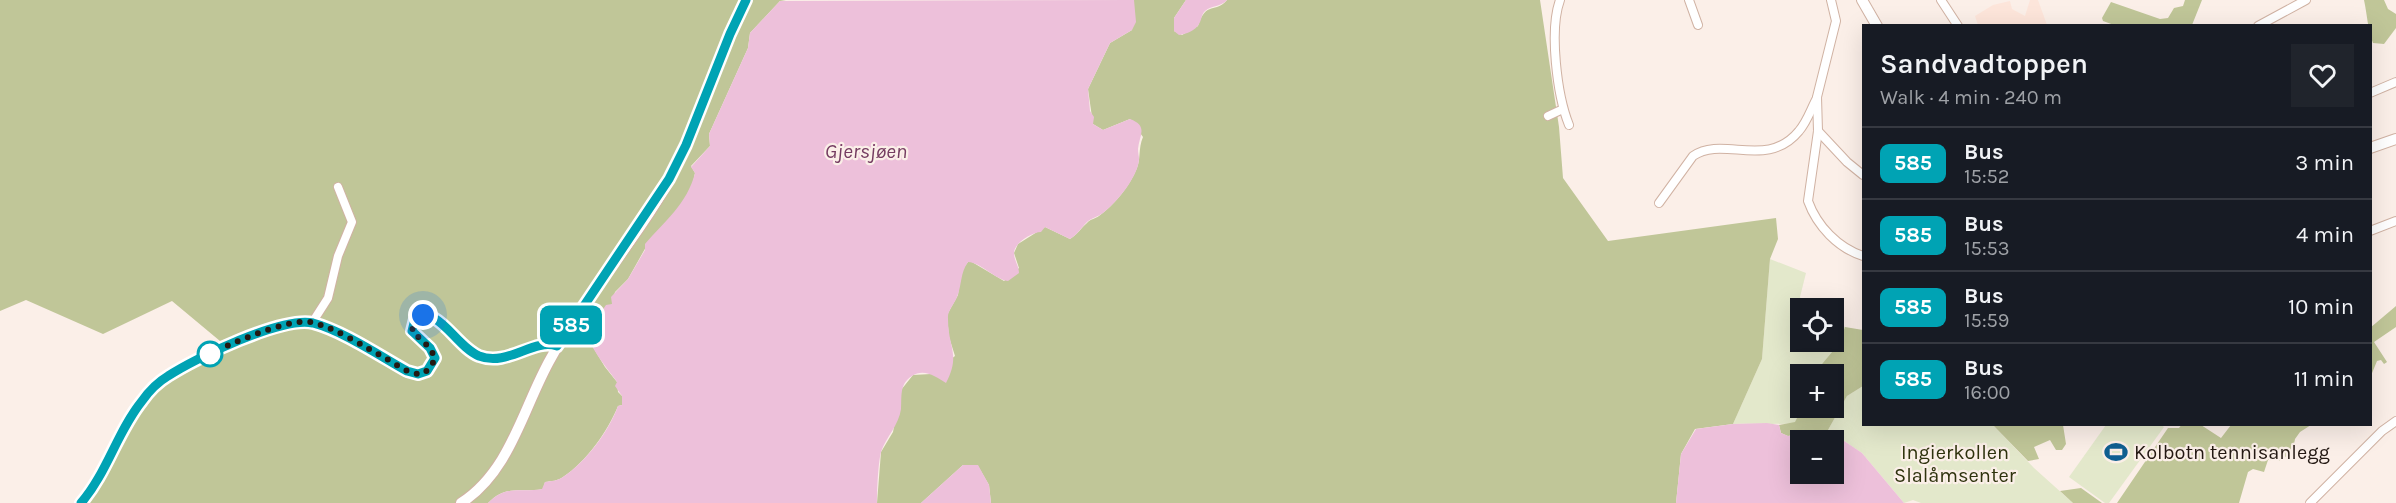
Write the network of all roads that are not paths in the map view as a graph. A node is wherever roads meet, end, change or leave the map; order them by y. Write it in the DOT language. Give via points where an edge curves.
graph roads {
  1 [pos="746,0"];
  2 [pos="1560,0"];
  3 [pos="1689,0"];
  4 [pos="1831,0"];
  5 [pos="1862,0"];
  6 [pos="1941,0"];
  7 [pos="2306,0"];
  8 [pos="1876,24"];
  9 [pos="1957,24"];
  10 [pos="2262,24"];
  11 [pos="1698,25"];
  12 [pos="2396,82"];
  13 [pos="2372,92"];
  14 [pos="1817,98"];
  15 [pos="1563,109"];
  16 [pos="1548,116"];
  17 [pos="1569,125"];
  18 [pos="1818,131"];
  19 [pos="2396,139"];
  20 [pos="2372,147"];
  21 [pos="1862,174"];
  22 [pos="338,187"];
  23 [pos="1659,203"];
  24 [pos="2396,221"];
  25 [pos="2372,230"];
  26 [pos="1862,256"];
  27 [pos="312,323"];
  28 [pos="557,346"];
  29 [pos="2396,421"];
  30 [pos="81,503"];
  31 [pos="461,503"];
  32 [pos="2310,503"];
  1 -- 28 [label="main road" via="669,179"];
  2 -- 15 [label="street" via="1554,26"];
  3 -- 11 [label="street"];
  4 -- 14 [label="street" via="1836,21"];
  5 -- 8 [label="main road"];
  6 -- 9 [label="street"];
  7 -- 10 [label="street"];
  12 -- 13 [label="street"];
  14 -- 18 [label="street"];
  14 -- 23 [label="street" via="1801,129 1787,142 1766,150 1699,152"];
  15 -- 16 [label="street"];
  15 -- 17 [label="street"];
  18 -- 21 [label="street"];
  18 -- 26 [label="street" via="1808,201 1822,227 1842,246"];
  19 -- 20 [label="main road"];
  22 -- 27 [label="street" via="352,222 338,256 328,298"];
  24 -- 25 [label="street"];
  27 -- 28 [label="main road" via="418,374 427,371 435,358 412,331 415,319 423,315 437,319 464,347 485,357 508,357"];
  27 -- 30 [label="main road" via="292,324 237,342 161,381 135,410"];
  28 -- 31 [label="main road" via="501,461 484,484"];
  29 -- 32 [label="street"];
}
